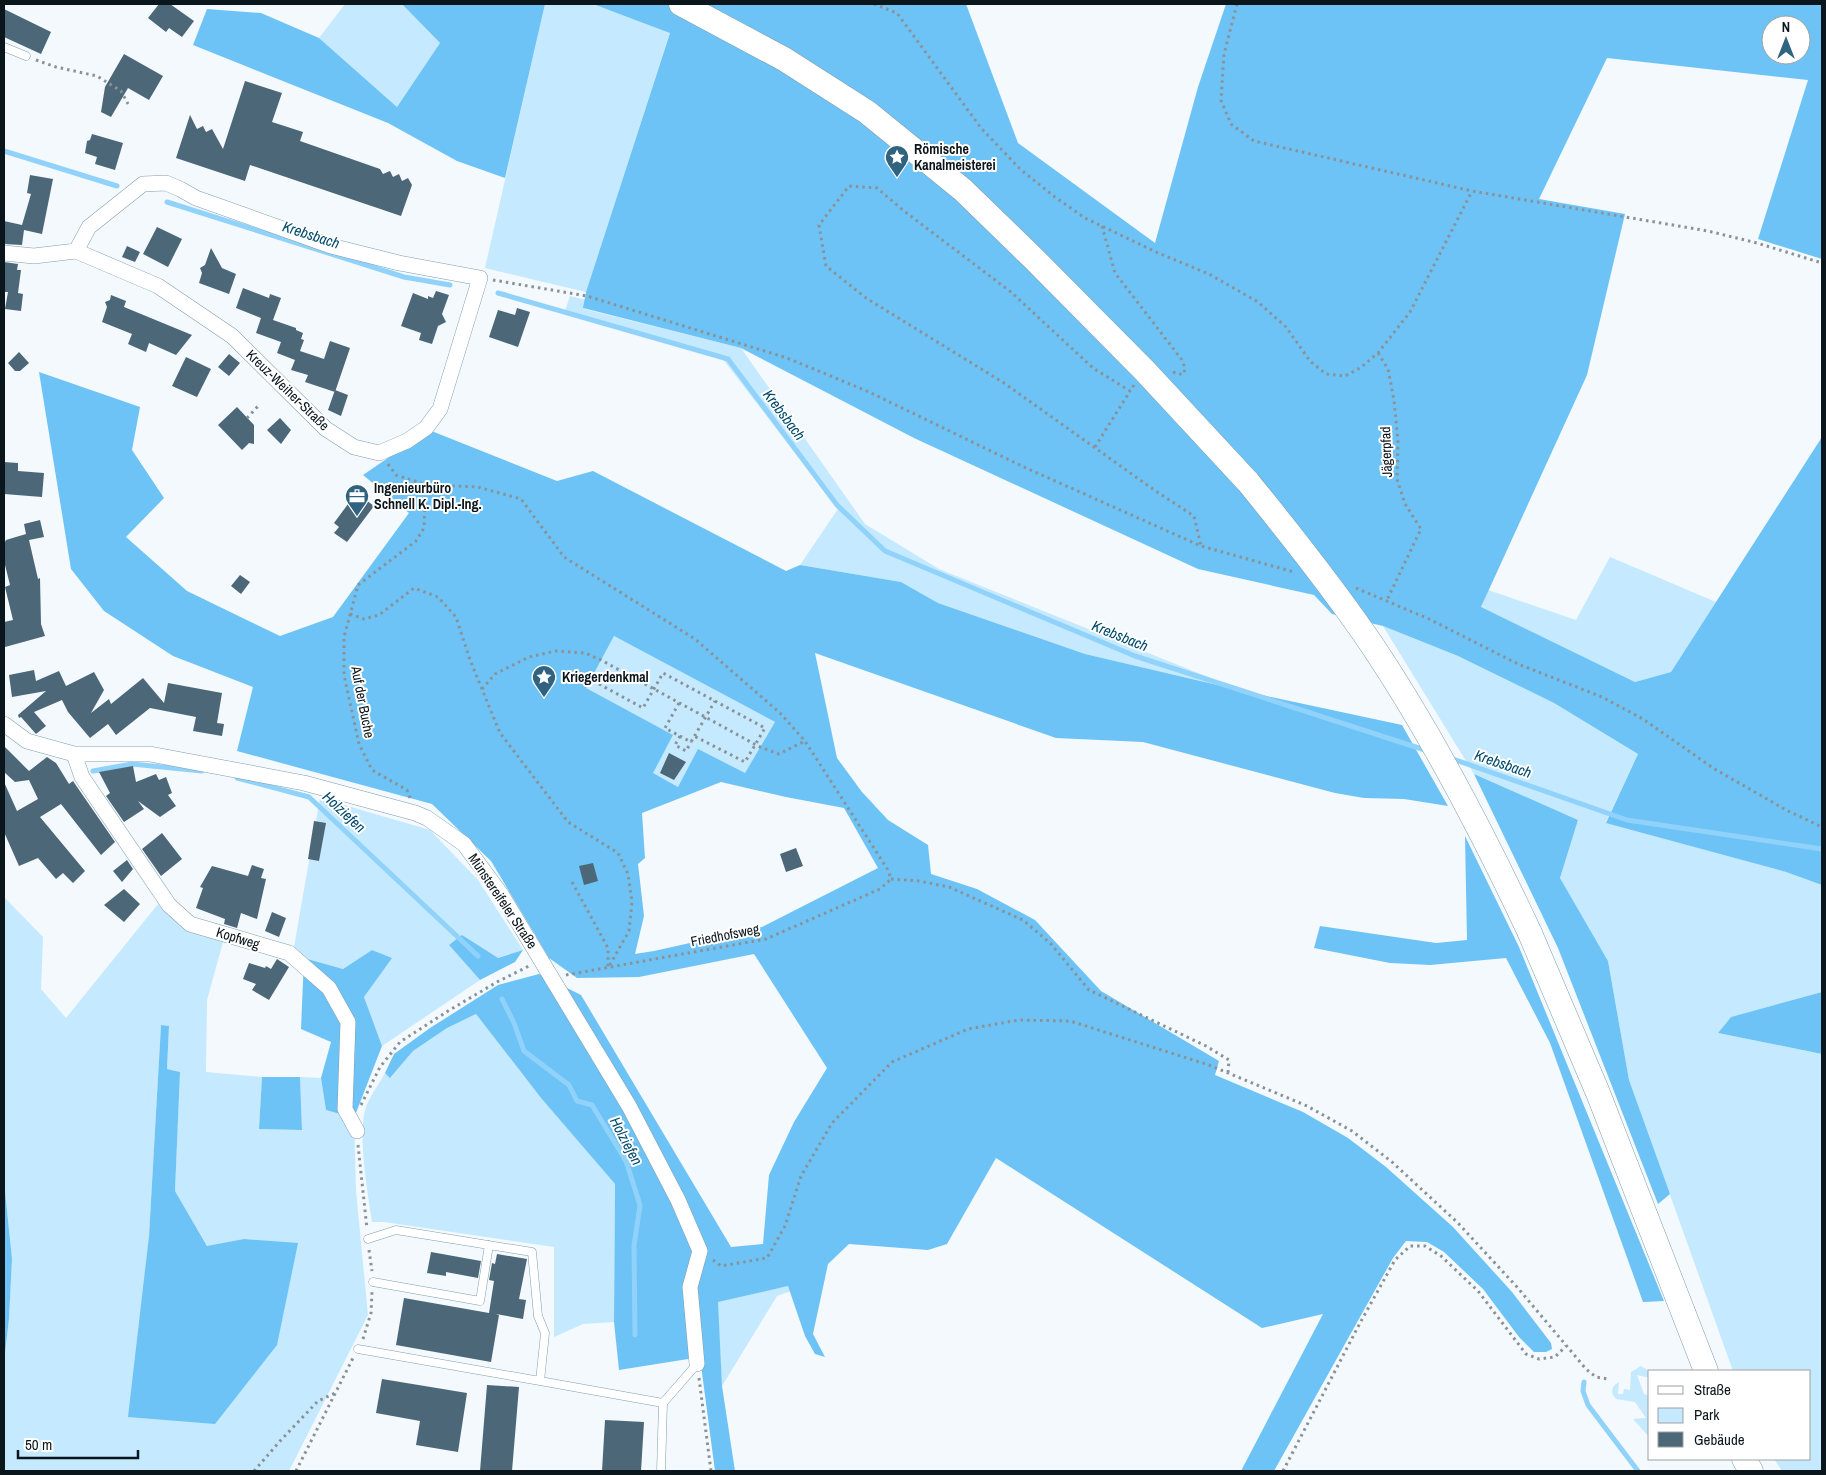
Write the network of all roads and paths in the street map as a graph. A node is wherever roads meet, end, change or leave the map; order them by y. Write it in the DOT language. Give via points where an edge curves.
graph roads {
  1 [pos="682,4"];
  2 [pos="874,4"];
  3 [pos="1237,4"];
  4 [pos="4,47"];
  5 [pos="26,56"];
  6 [pos="128,104"];
  7 [pos="1472,191"];
  8 [pos="1102,226"];
  9 [pos="76,251"];
  10 [pos="4,253"];
  11 [pos="1822,263"];
  12 [pos="480,278"];
  13 [pos="1378,354"];
  14 [pos="1145,370"];
  15 [pos="1130,391"];
  16 [pos="260,404"];
  17 [pos="248,418"];
  18 [pos="1095,447"];
  19 [pos="379,453"];
  20 [pos="427,485"];
  21 [pos="1201,546"];
  22 [pos="1301,574"];
  23 [pos="1351,586"];
  24 [pos="1387,600"];
  25 [pos="350,614"];
  26 [pos="599,684"];
  27 [pos="654,689"];
  28 [pos="482,690"];
  29 [pos="715,701"];
  30 [pos="679,702"];
  31 [pos="705,717"];
  32 [pos="4,724"];
  33 [pos="680,736"];
  34 [pos="694,736"];
  35 [pos="805,741"];
  36 [pos="691,742"];
  37 [pos="755,745"];
  38 [pos="74,754"];
  39 [pos="415,813"];
  40 [pos="1822,827"];
  41 [pos="891,879"];
  42 [pos="572,882"];
  43 [pos="541,960"];
  44 [pos="608,968"];
  45 [pos="552,978"];
  46 [pos="1228,1073"];
  47 [pos="357,1131"];
  48 [pos="368,1239"];
  49 [pos="489,1245"];
  50 [pos="700,1251"];
  51 [pos="373,1282"];
  52 [pos="1566,1346"];
  53 [pos="358,1349"];
  54 [pos="697,1364"];
  55 [pos="1706,1370"];
  56 [pos="1608,1379"];
  57 [pos="540,1381"];
  58 [pos="335,1393"];
  59 [pos="664,1403"];
  60 [pos="1745,1460"];
  61 [pos="254,1471"];
  62 [pos="296,1471"];
  63 [pos="661,1471"];
  64 [pos="711,1471"];
  65 [pos="1283,1471"];
  66 [pos="1751,1471"];
  1 -- 14 [label="main road" via="762,46 867,112 994,219"];
  2 -- 8 [label="path" via="897,13 980,128 1021,170 1085,218"];
  3 -- 7 [label="path" via="1224,54 1221,100 1231,124 1254,141"];
  4 -- 5 [label="lane"];
  5 -- 6 [label="path" via="97,76 121,91"];
  7 -- 11 [label="path" via="1708,231"];
  7 -- 13 [label="path" via="1410,312"];
  8 -- 13 [label="path" via="1209,274 1258,302 1286,327 1310,362 1326,374 1346,376"];
  8 -- 14 [label="path" via="1115,273 1185,368 1184,374 1164,367 1154,366"];
  9 -- 10 [label="street, Kreuz-Weiher-Straße" via="34,256"];
  9 -- 12 [label="street" via="89,227 143,184 166,183 196,198 331,246"];
  9 -- 19 [label="street, Kreuz-Weiher-Straße" via="158,286 232,336 326,429 354,447"];
  12 -- 19 [label="street" via="440,409 426,428 407,441"];
  12 -- 21 [label="path" via="587,296 787,358 869,392 1026,468"];
  13 -- 24 [label="path, Jägerpfad" via="1388,369 1394,400 1398,442 1396,479 1405,504 1421,529"];
  14 -- 15 [label="path"];
  14 -- 55 [label="main road, bridge" via="1248,482 1304,551 1404,695 1449,770 1529,931 1598,1093"];
  15 -- 18 [label="path"];
  15 -- 18 [label="path" via="1093,368 1011,292 876,188 849,186 818,225 826,266 866,298 1004,383"];
  16 -- 17 [label="path"];
  18 -- 21 [label="path" via="1194,516"];
  19 -- 20 [label="path" via="396,475"];
  20 -- 25 [label="path, Auf der Buche" via="424,528 416,541 358,585"];
  20 -- 35 [label="path" via="478,487 521,499 564,557 695,639 780,713"];
  21 -- 22 [label="path"];
  23 -- 24 [label="path"];
  24 -- 40 [label="path" via="1518,664 1602,697 1643,718 1713,768"];
  25 -- 28 [label="path" via="364,619 379,615 414,588 438,597 456,617"];
  25 -- 39 [label="path, Auf der Buche" via="344,637 344,675 359,744 372,770 408,790"];
  26 -- 27 [label="path" via="643,708"];
  27 -- 28 [label="path" via="601,660 556,650 529,657 495,674"];
  27 -- 29 [label="path" via="663,673"];
  27 -- 30 [label="path"];
  28 -- 44 [label="path" via="500,733 568,822 618,853 628,874 632,902 628,931"];
  29 -- 31 [label="path"];
  29 -- 37 [label="path" via="765,728"];
  30 -- 31 [label="path"];
  30 -- 33 [label="path" via="665,728"];
  31 -- 34 [label="path"];
  31 -- 37 [label="path"];
  32 -- 38 [label="street, Münstereifeler Straße" via="27,741"];
  33 -- 36 [label="path"];
  33 -- 36 [label="path" via="675,745 680,748 686,751"];
  34 -- 36 [label="path"];
  34 -- 37 [label="path" via="745,762"];
  35 -- 37 [label="path" via="779,754"];
  35 -- 41 [label="path"];
  38 -- 39 [label="street, Münstereifeler Straße" via="150,754 304,783"];
  38 -- 47 [label="street, Kopfweg" via="82,777 169,905 190,924 289,953 329,988 348,1022 345,1109"];
  39 -- 43 [label="street, Münstereifeler Straße" via="464,844 501,894"];
  41 -- 44 [label="path, Friedhofsweg" via="880,889 766,939"];
  41 -- 46 [label="path" via="949,887 1023,920 1051,944 1089,990 1206,1046 1229,1060"];
  42 -- 44 [label="path" via="608,948"];
  43 -- 45 [label="street, Münstereifeler Straße"];
  43 -- 47 [label="path" via="448,1010 400,1042 380,1067 361,1105"];
  44 -- 45 [label="path, Friedhofsweg"];
  45 -- 50 [label="street, Münstereifeler Straße" via="629,1106 678,1200"];
  46 -- 50 [label="path" via="1070,1021 1019,1020 968,1029 892,1062 832,1123 800,1176 785,1226 767,1258 721,1266"];
  46 -- 52 [label="path" via="1307,1106 1352,1131 1392,1162 1458,1223"];
  47 -- 48 [label="path"];
  48 -- 49 [label="lane" via="396,1230"];
  48 -- 51 [label="path"];
  49 -- 51 [label="lane" via="480,1301"];
  49 -- 57 [label="lane" via="532,1252 538,1316 545,1333"];
  50 -- 54 [label="street" via="690,1287"];
  51 -- 53 [label="path" via="371,1313"];
  52 -- 56 [label="path" via="1576,1360 1596,1377"];
  52 -- 65 [label="path" via="1555,1358 1539,1359 1526,1354 1478,1291 1441,1256 1425,1246 1410,1246 1395,1260"];
  53 -- 57 [label="lane"];
  53 -- 58 [label="path"];
  54 -- 59 [label="lane"];
  54 -- 64 [label="path"];
  57 -- 59 [label="lane"];
  58 -- 61 [label="path" via="318,1401"];
  58 -- 62 [label="path"];
  59 -- 63 [label="lane"];
  60 -- 66 [label="main road"];
}
